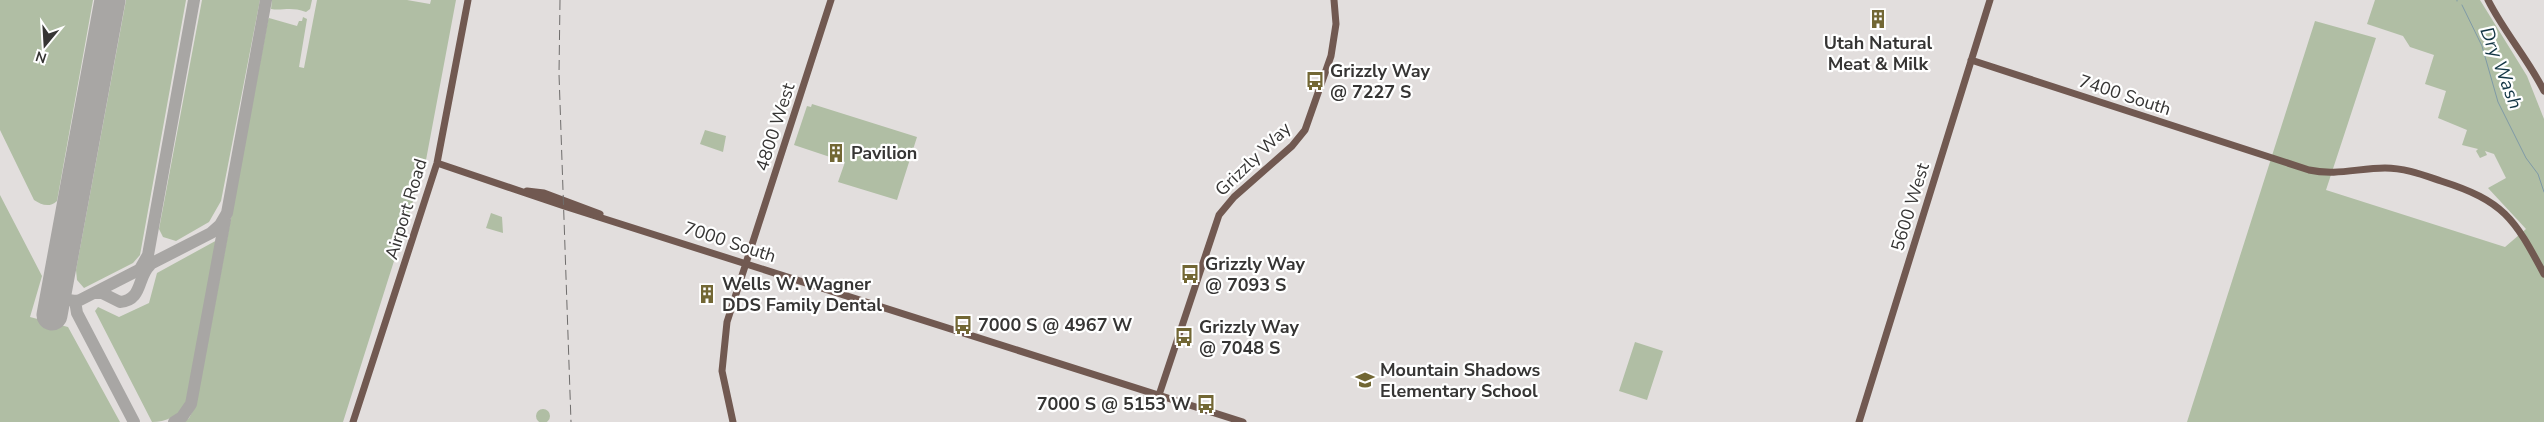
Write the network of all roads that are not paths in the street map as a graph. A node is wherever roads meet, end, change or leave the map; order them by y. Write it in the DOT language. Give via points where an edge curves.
graph roads {
  1 [pos="468,0"];
  2 [pos="831,0"];
  3 [pos="1334,0"];
  4 [pos="1990,0"];
  5 [pos="2488,0"];
  6 [pos="1971,60"];
  7 [pos="2544,91"];
  8 [pos="437,163"];
  9 [pos="746,263"];
  10 [pos="2544,274"];
  11 [pos="1159,395"];
  12 [pos="353,422"];
  13 [pos="733,422"];
  14 [pos="1243,422"];
  15 [pos="1859,422"];
  1 -- 8 [label="street, Airport Road"];
  2 -- 9 [label="street, 4800 West"];
  3 -- 11 [label="street, Grizzly Way" via="1335,38 1309,122 1298,140 1234,197 1219,215"];
  4 -- 6 [label="street, 5600 West"];
  5 -- 7 [label="street"];
  6 -- 10 [label="street, 7400 South" via="2327,173 2379,168 2402,170 2471,191 2491,201 2511,219"];
  6 -- 15 [label="street, 5600 West"];
  8 -- 9 [label="street, 7000 South"];
  8 -- 12 [label="street, Airport Road"];
  9 -- 11 [label="street, 7000 South"];
  9 -- 13 [label="street, 4800 West" via="727,322 722,362 724,388"];
  11 -- 14 [label="street, 7000 South"];
}
